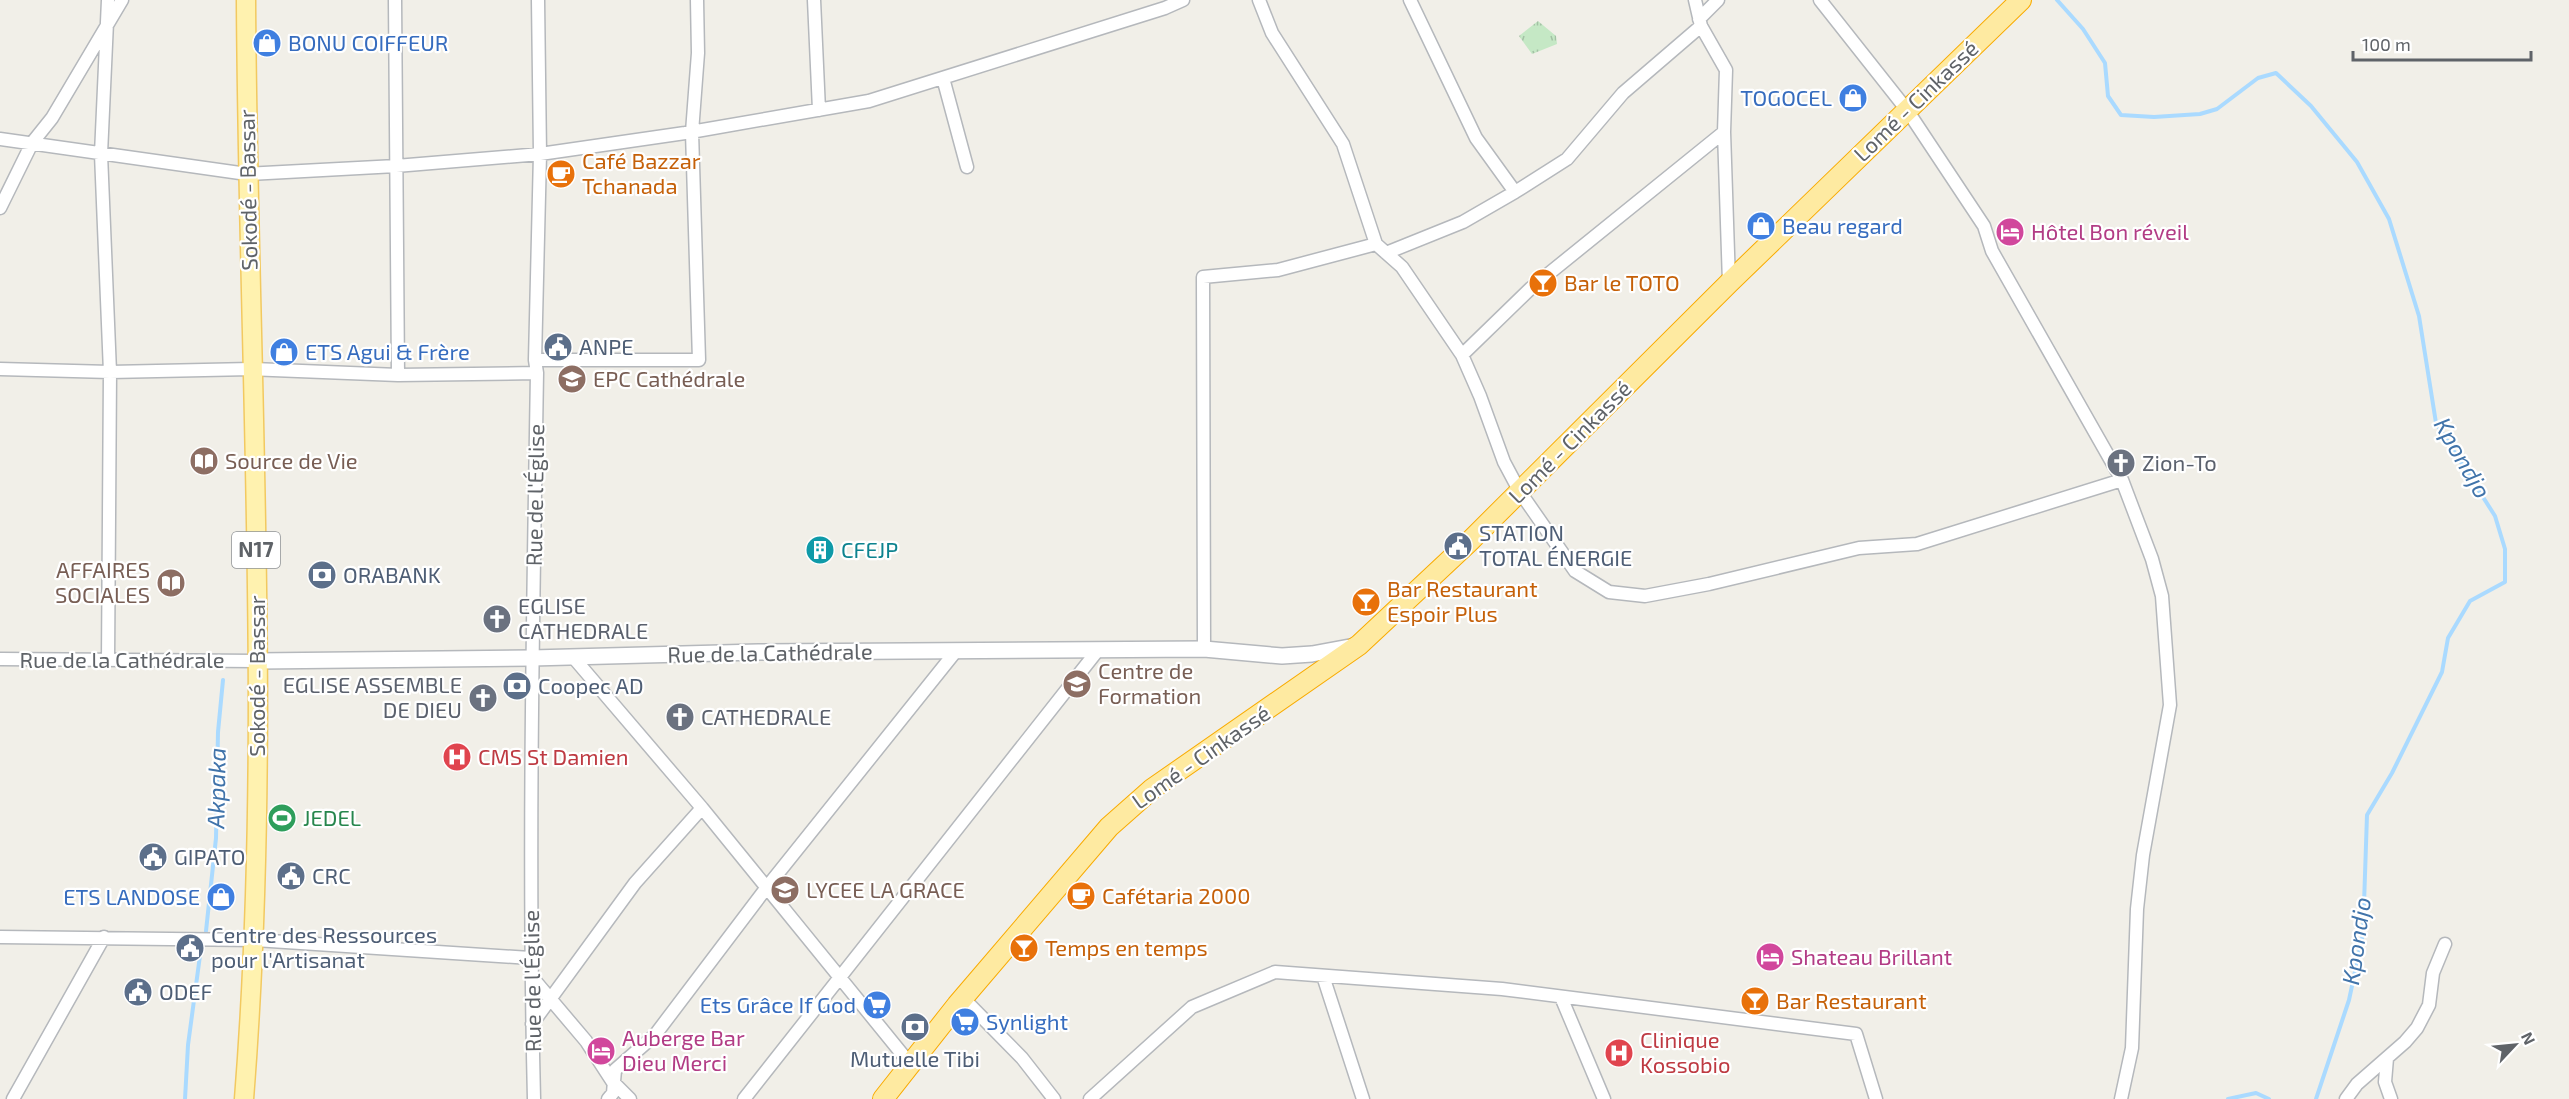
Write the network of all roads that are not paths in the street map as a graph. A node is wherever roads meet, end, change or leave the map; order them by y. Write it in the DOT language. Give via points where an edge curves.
graph roads {
  1 [pos="108,0"];
  2 [pos="122,0"];
  3 [pos="246,0"];
  4 [pos="395,0"];
  5 [pos="538,0"];
  6 [pos="697,0"];
  7 [pos="814,0"];
  8 [pos="1183,0"];
  9 [pos="1258,0"];
  10 [pos="1410,0"];
  11 [pos="1695,0"];
  12 [pos="1718,0"];
  13 [pos="1820,0"];
  14 [pos="2021,0"];
  15 [pos="1700,22"];
  16 [pos="107,27"];
  17 [pos="943,78"];
  18 [pos="819,110"];
  19 [pos="1907,110"];
  20 [pos="692,132"];
  21 [pos="1724,132"];
  22 [pos="0,139"];
  23 [pos="32,144"];
  24 [pos="101,154"];
  25 [pos="540,154"];
  26 [pos="396,166"];
  27 [pos="967,167"];
  28 [pos="247,174"];
  29 [pos="1515,192"];
  30 [pos="0,208"];
  31 [pos="1376,244"];
  32 [pos="1386,253"];
  33 [pos="1729,283"];
  34 [pos="1462,355"];
  35 [pos="536,366"];
  36 [pos="0,369"];
  37 [pos="251,369"];
  38 [pos="111,372"];
  39 [pos="398,375"];
  40 [pos="2122,480"];
  41 [pos="1520,492"];
  42 [pos="1359,645"];
  43 [pos="1204,649"];
  44 [pos="1098,650"];
  45 [pos="956,651"];
  46 [pos="573,657"];
  47 [pos="532,658"];
  48 [pos="0,659"];
  49 [pos="108,661"];
  50 [pos="258,661"];
  51 [pos="702,808"];
  52 [pos="767,887"];
  53 [pos="0,937"];
  54 [pos="104,937"];
  55 [pos="255,940"];
  56 [pos="2445,944"];
  57 [pos="530,958"];
  58 [pos="531,976"];
  59 [pos="839,976"];
  60 [pos="1323,976"];
  61 [pos="1561,997"];
  62 [pos="963,998"];
  63 [pos="551,1000"];
  64 [pos="532,1024"];
  65 [pos="2387,1058"];
  66 [pos="911,1065"];
  67 [pos="612,1081"];
  68 [pos="13,1099"];
  69 [pos="244,1099"];
  70 [pos="534,1099"];
  71 [pos="608,1099"];
  72 [pos="630,1099"];
  73 [pos="744,1099"];
  74 [pos="883,1099"];
  75 [pos="1054,1099"];
  76 [pos="1090,1099"];
  77 [pos="1363,1099"];
  78 [pos="1604,1099"];
  79 [pos="1876,1099"];
  80 [pos="2121,1099"];
  81 [pos="2346,1099"];
  82 [pos="2391,1099"];
  1 -- 16 [label="street"];
  2 -- 16 [label="street"];
  3 -- 28 [label="main road, Sokodé - Bassar / N17"];
  4 -- 26 [label="street"];
  5 -- 25 [label="street, Rue de l'Église"];
  6 -- 20 [label="street" via="698,53"];
  7 -- 18 [label="street"];
  8 -- 17 [label="street"];
  9 -- 31 [label="street" via="1272,33 1343,144"];
  10 -- 29 [label="street" via="1476,138"];
  11 -- 15 [label="street"];
  12 -- 15 [label="street"];
  13 -- 19 [label="street"];
  14 -- 19 [label="highway, Lomé - Cinkassé"];
  15 -- 21 [label="street" via="1726,70"];
  15 -- 29 [label="street" via="1623,93 1567,159"];
  16 -- 23 [label="street"];
  16 -- 24 [label="street"];
  17 -- 18 [label="street" via="869,101"];
  17 -- 27 [label="street"];
  18 -- 20 [label="street"];
  19 -- 33 [label="highway, Lomé - Cinkassé"];
  19 -- 40 [label="street" via="1984,226 1992,252"];
  20 -- 25 [label="street"];
  20 -- 35 [label="street" via="699,360"];
  21 -- 33 [label="street"];
  21 -- 34 [label="street" via="1531,288"];
  22 -- 23 [label="street"];
  23 -- 24 [label="street"];
  23 -- 30 [label="street"];
  24 -- 28 [label="street"];
  24 -- 38 [label="street"];
  25 -- 26 [label="street"];
  25 -- 35 [label="street, Rue de l'Église"];
  26 -- 28 [label="street"];
  26 -- 39 [label="street"];
  28 -- 37 [label="main road, Sokodé - Bassar / N17"];
  29 -- 32 [label="street" via="1463,222"];
  31 -- 32 [label="street"];
  31 -- 43 [label="street" via="1278,270 1203,277"];
  32 -- 34 [label="street" via="1402,267"];
  33 -- 41 [label="highway, Lomé - Cinkassé"];
  34 -- 41 [label="street" via="1504,462"];
  35 -- 39 [label="street"];
  35 -- 47 [label="street, Rue de l'Église"];
  36 -- 38 [label="street"];
  37 -- 38 [label="street"];
  37 -- 39 [label="street"];
  37 -- 50 [label="main road, Sokodé - Bassar / N17"];
  38 -- 49 [label="street"];
  40 -- 41 [label="street" via="1917,544 1859,548 1645,596 1609,592 1575,571"];
  40 -- 80 [label="street" via="2162,596 2170,705 2143,855 2132,1048"];
  41 -- 42 [label="highway, Lomé - Cinkassé"];
  42 -- 43 [label="street, Rue de la Cathédrale" via="1282,656"];
  42 -- 62 [label="highway, Lomé - Cinkassé" via="1127,809"];
  43 -- 44 [label="street, Rue de la Cathédrale"];
  44 -- 45 [label="street, Rue de la Cathédrale"];
  44 -- 59 [label="street"];
  45 -- 46 [label="street, Rue de la Cathédrale"];
  45 -- 52 [label="street"];
  46 -- 47 [label="street, Rue de la Cathédrale"];
  46 -- 51 [label="street"];
  47 -- 50 [label="street, Rue de la Cathédrale"];
  47 -- 57 [label="street, Rue de l'Église"];
  48 -- 49 [label="street, Rue de la Cathédrale"];
  49 -- 50 [label="street, Rue de la Cathédrale"];
  50 -- 55 [label="main road, Sokodé - Bassar / N17"];
  51 -- 52 [label="street"];
  51 -- 63 [label="street" via="635,884"];
  52 -- 59 [label="street"];
  52 -- 67 [label="street" via="655,1035 615,1070"];
  53 -- 54 [label="street"];
  54 -- 55 [label="street"];
  54 -- 68 [label="street"];
  55 -- 57 [label="street"];
  55 -- 69 [label="main road, Sokodé - Bassar / N17"];
  56 -- 65 [label="street" via="2433,974 2429,1005 2417,1028"];
  57 -- 58 [label="street, Rue de l'Église"];
  58 -- 63 [label="street"];
  58 -- 64 [label="street, Rue de l'Église"];
  59 -- 66 [label="street"];
  59 -- 73 [label="street"];
  60 -- 61 [label="street"];
  60 -- 76 [label="street" via="1275,972 1192,1007"];
  60 -- 77 [label="street"];
  61 -- 78 [label="street"];
  61 -- 79 [label="street" via="1856,1035"];
  62 -- 66 [label="highway, Lomé - Cinkassé"];
  62 -- 75 [label="street" via="1022,1058"];
  63 -- 64 [label="street"];
  63 -- 67 [label="street" via="586,1041"];
  64 -- 70 [label="street, Rue de l'Église"];
  65 -- 81 [label="street"];
  65 -- 82 [label="street" via="2385,1082"];
  66 -- 74 [label="highway, Lomé - Cinkassé"];
  67 -- 71 [label="street" via="613,1093"];
  67 -- 72 [label="street"];
}
